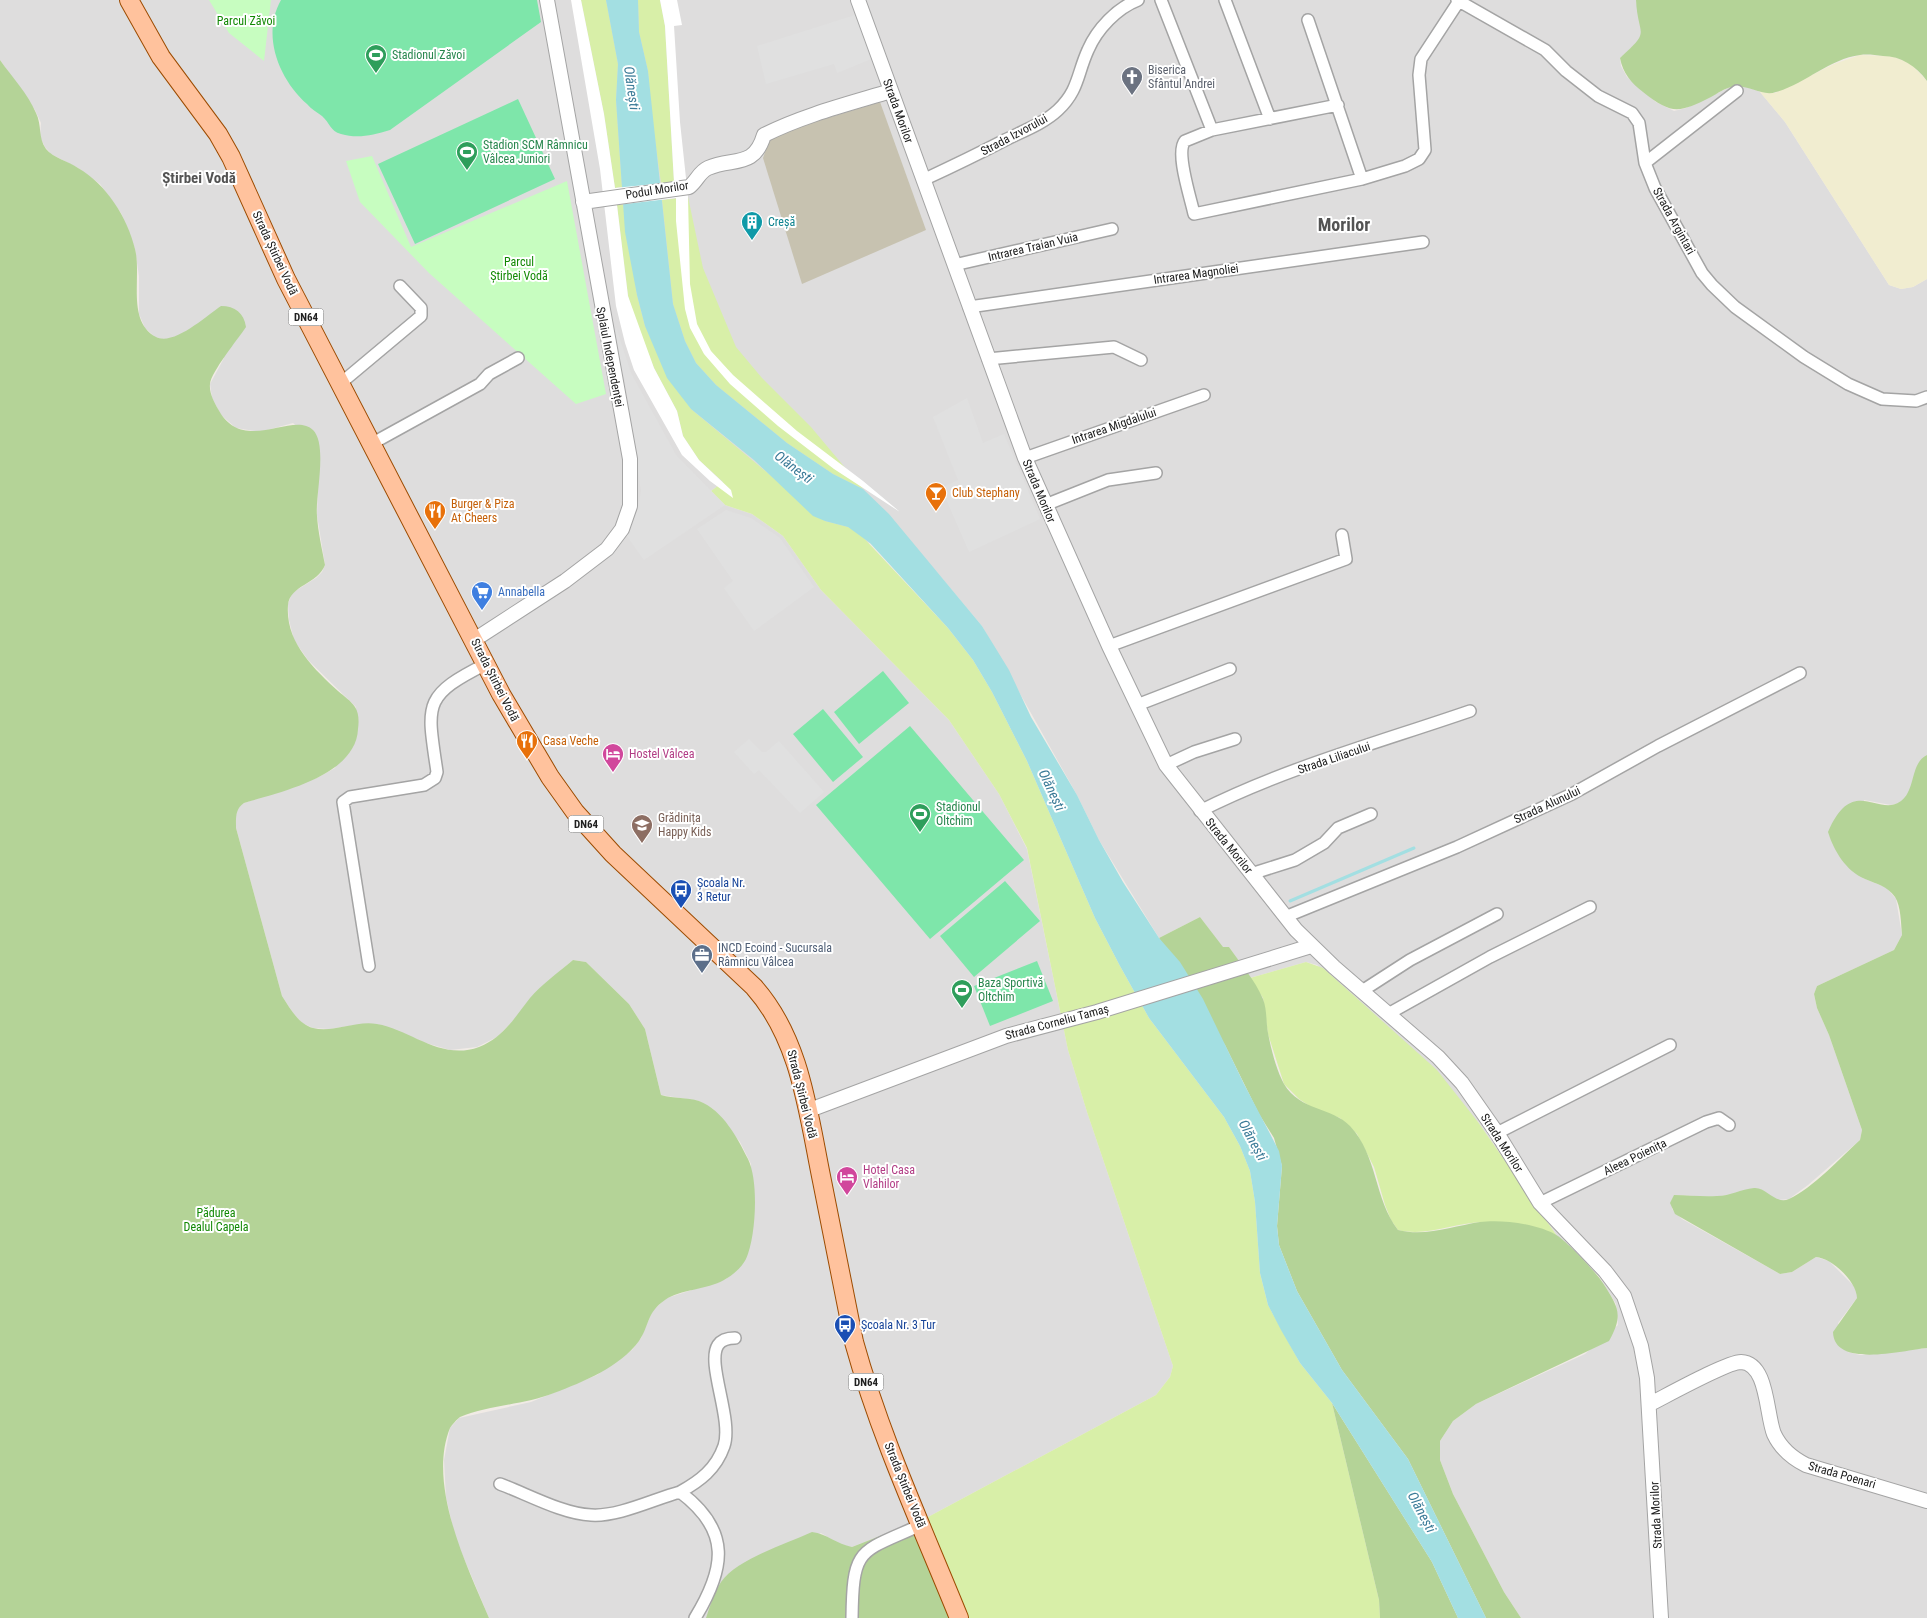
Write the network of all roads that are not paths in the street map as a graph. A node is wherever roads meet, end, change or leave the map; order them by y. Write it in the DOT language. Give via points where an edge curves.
graph roads {
  1 [pos="129,0"];
  2 [pos="547,0"];
  3 [pos="858,0"];
  4 [pos="1138,0"];
  5 [pos="1161,0"];
  6 [pos="1224,0"];
  7 [pos="1458,1"];
  8 [pos="1308,20"];
  9 [pos="1737,91"];
  10 [pos="891,92"];
  11 [pos="1338,105"];
  12 [pos="1270,119"];
  13 [pos="1212,130"];
  14 [pos="1645,163"];
  15 [pos="1362,179"];
  16 [pos="923,180"];
  17 [pos="583,202"];
  18 [pos="1112,229"];
  19 [pos="1423,242"];
  20 [pos="954,265"];
  21 [pos="400,286"];
  22 [pos="969,307"];
  23 [pos="518,358"];
  24 [pos="988,359"];
  25 [pos="1141,360"];
  26 [pos="341,383"];
  27 [pos="1204,395"];
  28 [pos="1927,397"];
  29 [pos="372,443"];
  30 [pos="1025,458"];
  31 [pos="1156,473"];
  32 [pos="1045,505"];
  33 [pos="1342,535"];
  34 [pos="474,640"];
  35 [pos="1109,646"];
  36 [pos="486,664"];
  37 [pos="1230,670"];
  38 [pos="1800,673"];
  39 [pos="1137,705"];
  40 [pos="1470,710"];
  41 [pos="1235,739"];
  42 [pos="1166,765"];
  43 [pos="1200,811"];
  44 [pos="1372,814"];
  45 [pos="1252,874"];
  46 [pos="1590,907"];
  47 [pos="1497,914"];
  48 [pos="1285,917"];
  49 [pos="1312,946"];
  50 [pos="369,966"];
  51 [pos="1362,992"];
  52 [pos="1388,1014"];
  53 [pos="1670,1045"];
  54 [pos="808,1111"];
  55 [pos="1729,1125"];
  56 [pos="1497,1133"];
  57 [pos="1540,1203"];
  58 [pos="735,1338"];
  59 [pos="1650,1404"];
  60 [pos="500,1484"];
  61 [pos="680,1492"];
  62 [pos="1927,1501"];
  63 [pos="921,1525"];
  64 [pos="695,1618"];
  65 [pos="852,1618"];
  66 [pos="959,1618"];
  67 [pos="1661,1618"];
  1 -- 26 [label="main road, Strada Știrbei Vodă / DN64" via="161,57 218,134 231,157 272,250"];
  2 -- 17 [label="street, Splaiul Independenței"];
  3 -- 10 [label="street, Strada Morilor"];
  4 -- 16 [label="street, Strada Izvorului" via="1100,28 1088,50 1078,83 1058,110 1035,126"];
  5 -- 13 [label="street"];
  6 -- 12 [label="street"];
  7 -- 14 [label="street, Strada Argintari" via="1545,50 1598,96 1632,113 1639,123"];
  7 -- 15 [label="street" via="1420,59 1424,150 1419,158 1405,166"];
  8 -- 11 [label="street"];
  9 -- 14 [label="street"];
  10 -- 16 [label="street, Strada Morilor"];
  10 -- 17 [label="street, Podul Morilor" via="778,128 764,135 761,146 751,157 709,168 689,187"];
  11 -- 12 [label="street"];
  11 -- 15 [label="street"];
  12 -- 13 [label="street"];
  13 -- 15 [label="street" via="1192,137 1182,145 1194,214"];
  14 -- 28 [label="street, Strada Argintari" via="1655,188 1702,272 1735,307 1848,384 1882,398 1916,401"];
  16 -- 20 [label="street, Strada Morilor"];
  17 -- 34 [label="street, Splaiul Independenței" via="630,459 630,506 622,529 598,557"];
  18 -- 20 [label="street, Intrarea Traian Vuia"];
  19 -- 22 [label="street, Intrarea Magnoliei"];
  20 -- 22 [label="street, Strada Morilor"];
  21 -- 26 [label="street" via="421,308 421,316"];
  22 -- 24 [label="street, Strada Morilor"];
  23 -- 29 [label="street" via="489,374 480,384"];
  24 -- 25 [label="street" via="1114,347"];
  24 -- 30 [label="street, Strada Morilor"];
  26 -- 29 [label="main road, Strada Știrbei Vodă / DN64"];
  27 -- 30 [label="street, Intrarea Migdalului"];
  29 -- 34 [label="main road, Strada Știrbei Vodă / DN64"];
  30 -- 32 [label="street, Strada Morilor"];
  31 -- 32 [label="street" via="1108,480"];
  32 -- 35 [label="street, Strada Morilor"];
  33 -- 35 [label="street" via="1346,559"];
  34 -- 36 [label="main road, Strada Știrbei Vodă / DN64"];
  35 -- 39 [label="street, Strada Morilor"];
  36 -- 50 [label="street" via="458,678 437,695 431,730 435,778 424,784 350,797 343,802"];
  36 -- 54 [label="main road, Strada Știrbei Vodă / DN64" via="518,726 575,812 613,854 764,998 793,1051"];
  37 -- 39 [label="street"];
  38 -- 48 [label="street, Strada Alunului" via="1572,794 1456,847"];
  39 -- 42 [label="street, Strada Morilor"];
  40 -- 43 [label="street, Strada Liliacului" via="1243,790"];
  41 -- 42 [label="street"];
  42 -- 43 [label="street, Strada Morilor"];
  43 -- 45 [label="street, Strada Morilor"];
  44 -- 45 [label="street" via="1338,828 1324,843 1295,860"];
  45 -- 48 [label="street, Strada Morilor"];
  46 -- 52 [label="street" via="1490,957"];
  47 -- 51 [label="street" via="1410,960"];
  48 -- 49 [label="street, Strada Morilor"];
  49 -- 51 [label="street, Strada Morilor"];
  49 -- 54 [label="street, Strada Corneliu Tamaș" via="1097,1012 1006,1036"];
  51 -- 52 [label="street, Strada Morilor"];
  52 -- 56 [label="street, Strada Morilor" via="1438,1057 1462,1083"];
  53 -- 56 [label="street"];
  54 -- 63 [label="main road, Strada Știrbei Vodă / DN64" via="859,1359"];
  55 -- 57 [label="street, Aleea Poienița" via="1719,1118 1706,1122"];
  56 -- 57 [label="street, Strada Morilor"];
  57 -- 59 [label="street, Strada Morilor" via="1605,1270 1624,1296 1641,1346"];
  58 -- 61 [label="street" via="726,1338 718,1344 714,1357 727,1429 724,1445 702,1480"];
  59 -- 62 [label="street, Strada Poenari" via="1724,1368 1740,1362 1750,1364 1761,1375 1775,1435 1793,1458 1806,1465"];
  59 -- 67 [label="street, Strada Morilor"];
  60 -- 61 [label="street" via="590,1515 610,1513"];
  61 -- 64 [label="street" via="703,1514 718,1543 715,1580"];
  63 -- 65 [label="street" via="877,1545 860,1558 853,1579"];
  63 -- 66 [label="main road, Strada Știrbei Vodă / DN64"];
}
